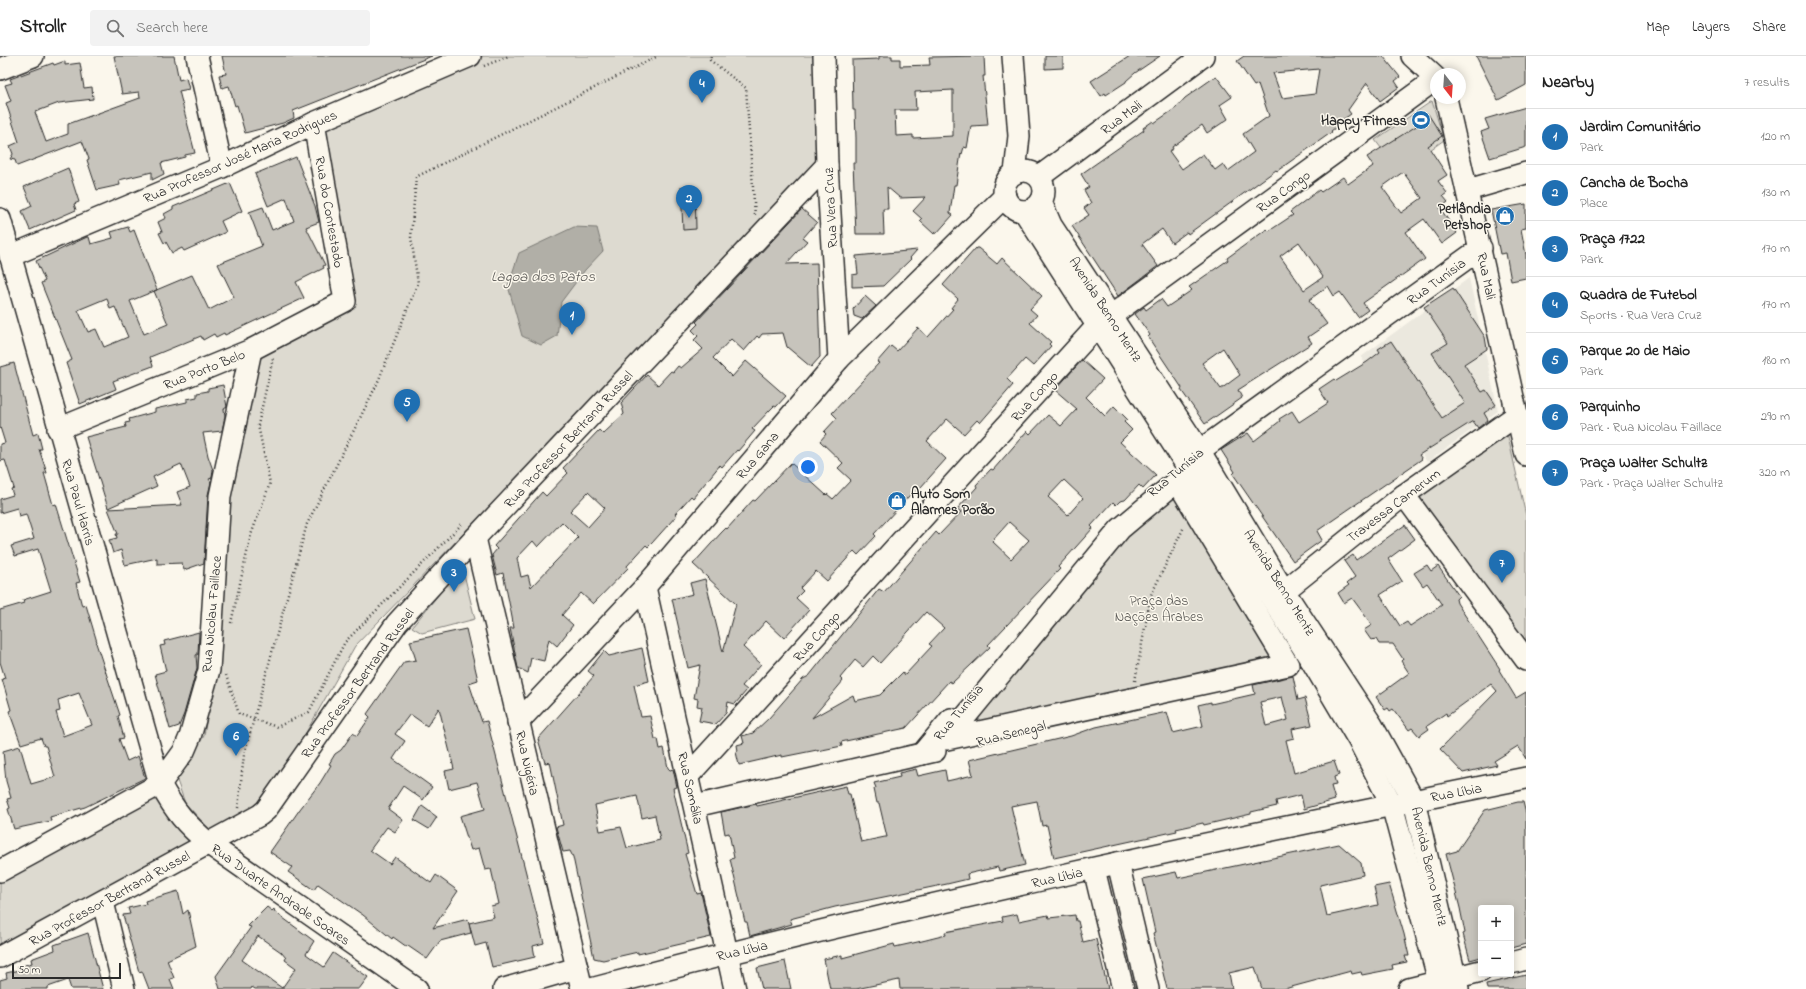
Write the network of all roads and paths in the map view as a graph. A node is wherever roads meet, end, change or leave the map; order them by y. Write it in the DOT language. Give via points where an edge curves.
graph roads {
  1 [pos="33,56"];
  2 [pos="197,56"];
  3 [pos="510,56"];
  4 [pos="658,56"];
  5 [pos="711,56"];
  6 [pos="824,56"];
  7 [pos="1013,56"];
  8 [pos="1203,56"];
  9 [pos="1412,56"];
  10 [pos="476,61"];
  11 [pos="0,69"];
  12 [pos="1430,72"];
  13 [pos="1430,82"];
  14 [pos="1447,104"];
  15 [pos="314,123"];
  16 [pos="827,165"];
  17 [pos="222,167"];
  18 [pos="1526,173"];
  19 [pos="1029,174"];
  20 [pos="1468,190"];
  21 [pos="1005,196"];
  22 [pos="1033,206"];
  23 [pos="0,219"];
  24 [pos="756,222"];
  25 [pos="1481,248"];
  26 [pos="10,256"];
  27 [pos="345,301"];
  28 [pos="1104,321"];
  29 [pos="252,350"];
  30 [pos="273,357"];
  31 [pos="838,359"];
  32 [pos="1517,414"];
  33 [pos="58,429"];
  34 [pos="1526,455"];
  35 [pos="1191,457"];
  36 [pos="1404,494"];
  37 [pos="1193,508"];
  38 [pos="468,518"];
  39 [pos="475,538"];
  40 [pos="645,587"];
  41 [pos="1279,595"];
  42 [pos="230,629"];
  43 [pos="1317,656"];
  44 [pos="1526,660"];
  45 [pos="225,673"];
  46 [pos="1134,684"];
  47 [pos="518,722"];
  48 [pos="922,754"];
  49 [pos="688,776"];
  50 [pos="1526,778"];
  51 [pos="160,784"];
  52 [pos="1414,801"];
  53 [pos="1392,805"];
  54 [pos="695,806"];
  55 [pos="238,812"];
  56 [pos="209,844"];
  57 [pos="1118,863"];
  58 [pos="1094,869"];
  59 [pos="0,871"];
  60 [pos="103,902"];
  61 [pos="726,953"];
  62 [pos="0,957"];
  63 [pos="1526,959"];
  64 [pos="1514,962"];
  65 [pos="577,968"];
  66 [pos="1478,972"];
  67 [pos="1448,984"];
  68 [pos="124,989"];
  69 [pos="417,989"];
  70 [pos="504,989"];
  71 [pos="582,989"];
  72 [pos="591,989"];
  73 [pos="735,989"];
  74 [pos="1123,989"];
  75 [pos="1148,989"];
  76 [pos="1409,989"];
  1 -- 11 [label="street"];
  2 -- 17 [label="street"];
  3 -- 10 [label="path"];
  4 -- 55 [label="path" via="416,177 411,237 418,283 377,384 308,524 244,755"];
  5 -- 24 [label="path" via="710,60 746,88"];
  6 -- 16 [label="street, Rua Vera Cruz"];
  7 -- 19 [label="street" via="1019,136"];
  8 -- 19 [label="street, Rua Mali"];
  9 -- 12 [label="street"];
  10 -- 15 [label="street, Rua Professor José Maria Rodrigues"];
  13 -- 28 [label="street, Rua Congo"];
  14 -- 20 [label="street, Rua Mali"];
  15 -- 17 [label="street, Rua Professor José Maria Rodrigues"];
  15 -- 27 [label="street, Rua do Contestado"];
  16 -- 31 [label="street, Rua Vera Cruz"];
  16 -- 39 [label="street, Rua Professor Bertrand Russel"];
  17 -- 26 [label="street, Rua Professor José Maria Rodrigues"];
  18 -- 20 [label="street"];
  19 -- 21 [label="street" via="1006,183"];
  19 -- 22 [label="street" via="1044,189"];
  20 -- 25 [label="street, Rua Mali"];
  21 -- 22 [label="street" via="1012,206"];
  21 -- 31 [label="street, Rua Gana"];
  22 -- 28 [label="street, Avenida Benno Mentz"];
  23 -- 26 [label="street, Rua Paul Harris"];
  25 -- 32 [label="street, Rua Mali"];
  25 -- 35 [label="street, Rua Tunísia"];
  26 -- 33 [label="street, Rua Paul Harris"];
  27 -- 29 [label="street, Rua Porto Belo"];
  28 -- 35 [label="street, Avenida Benno Mentz"];
  28 -- 49 [label="street, Rua Congo"];
  29 -- 33 [label="street, Rua Porto Belo"];
  29 -- 51 [label="street, Rua Nicolau Faillace" via="220,496 209,670 184,751"];
  30 -- 42 [label="path" via="258,425 270,483 251,535"];
  31 -- 40 [label="street, Rua Gana"];
  32 -- 34 [label="street, Rua Mali"];
  32 -- 36 [label="street, Travessa Camerum"];
  33 -- 51 [label="street, Rua Paul Harris"];
  35 -- 41 [label="street, Avenida Benno Mentz"];
  35 -- 48 [label="street, Rua Tunísia" via="1114,525"];
  36 -- 41 [label="street, Travessa Camerum"];
  36 -- 44 [label="street"];
  37 -- 37 [label="street" via="1176,481 1120,529 947,739 1288,665"];
  37 -- 46 [label="path" via="1151,595"];
  38 -- 45 [label="path" via="345,642 309,712 276,727 239,714"];
  39 -- 47 [label="street, Rua Nigéria"];
  39 -- 56 [label="street, Rua Professor Bertrand Russel" via="397,623 266,810"];
  40 -- 47 [label="street, Rua Gana"];
  40 -- 49 [label="street, Rua Somália"];
  41 -- 43 [label="street, Avenida Benno Mentz"];
  43 -- 48 [label="street, Rua Senegal"];
  43 -- 52 [label="street, Avenida Benno Mentz" via="1372,725"];
  43 -- 53 [label="street, Avenida Benno Mentz"];
  47 -- 65 [label="street, Rua Nigéria"];
  48 -- 54 [label="street, Rua Senegal"];
  49 -- 54 [label="street, Rua Somália"];
  50 -- 52 [label="street, Rua Líbia"];
  51 -- 56 [label="street, Rua Duarte Andrade Soares" via="185,823"];
  51 -- 59 [label="street, Rua Nicolau Faillace"];
  52 -- 53 [label="street, Rua Líbia"];
  52 -- 67 [label="street, Avenida Benno Mentz"];
  53 -- 57 [label="street, Rua Líbia"];
  53 -- 67 [label="street, Avenida Benno Mentz"];
  54 -- 61 [label="street, Rua Somália"];
  56 -- 60 [label="street, Rua Professor Bertrand Russel"];
  56 -- 69 [label="street, Rua Duarte Andrade Soares"];
  57 -- 58 [label="street, Rua Líbia"];
  57 -- 75 [label="street"];
  58 -- 61 [label="street, Rua Líbia"];
  58 -- 74 [label="street"];
  60 -- 62 [label="street, Rua Professor Bertrand Russel"];
  60 -- 68 [label="street"];
  61 -- 72 [label="street, Rua Líbia"];
  61 -- 73 [label="street, Rua Somália"];
  63 -- 64 [label="street"];
  65 -- 70 [label="street"];
  65 -- 71 [label="street, Rua Nigéria"];
  66 -- 67 [label="street"];
  67 -- 76 [label="street"];
}
